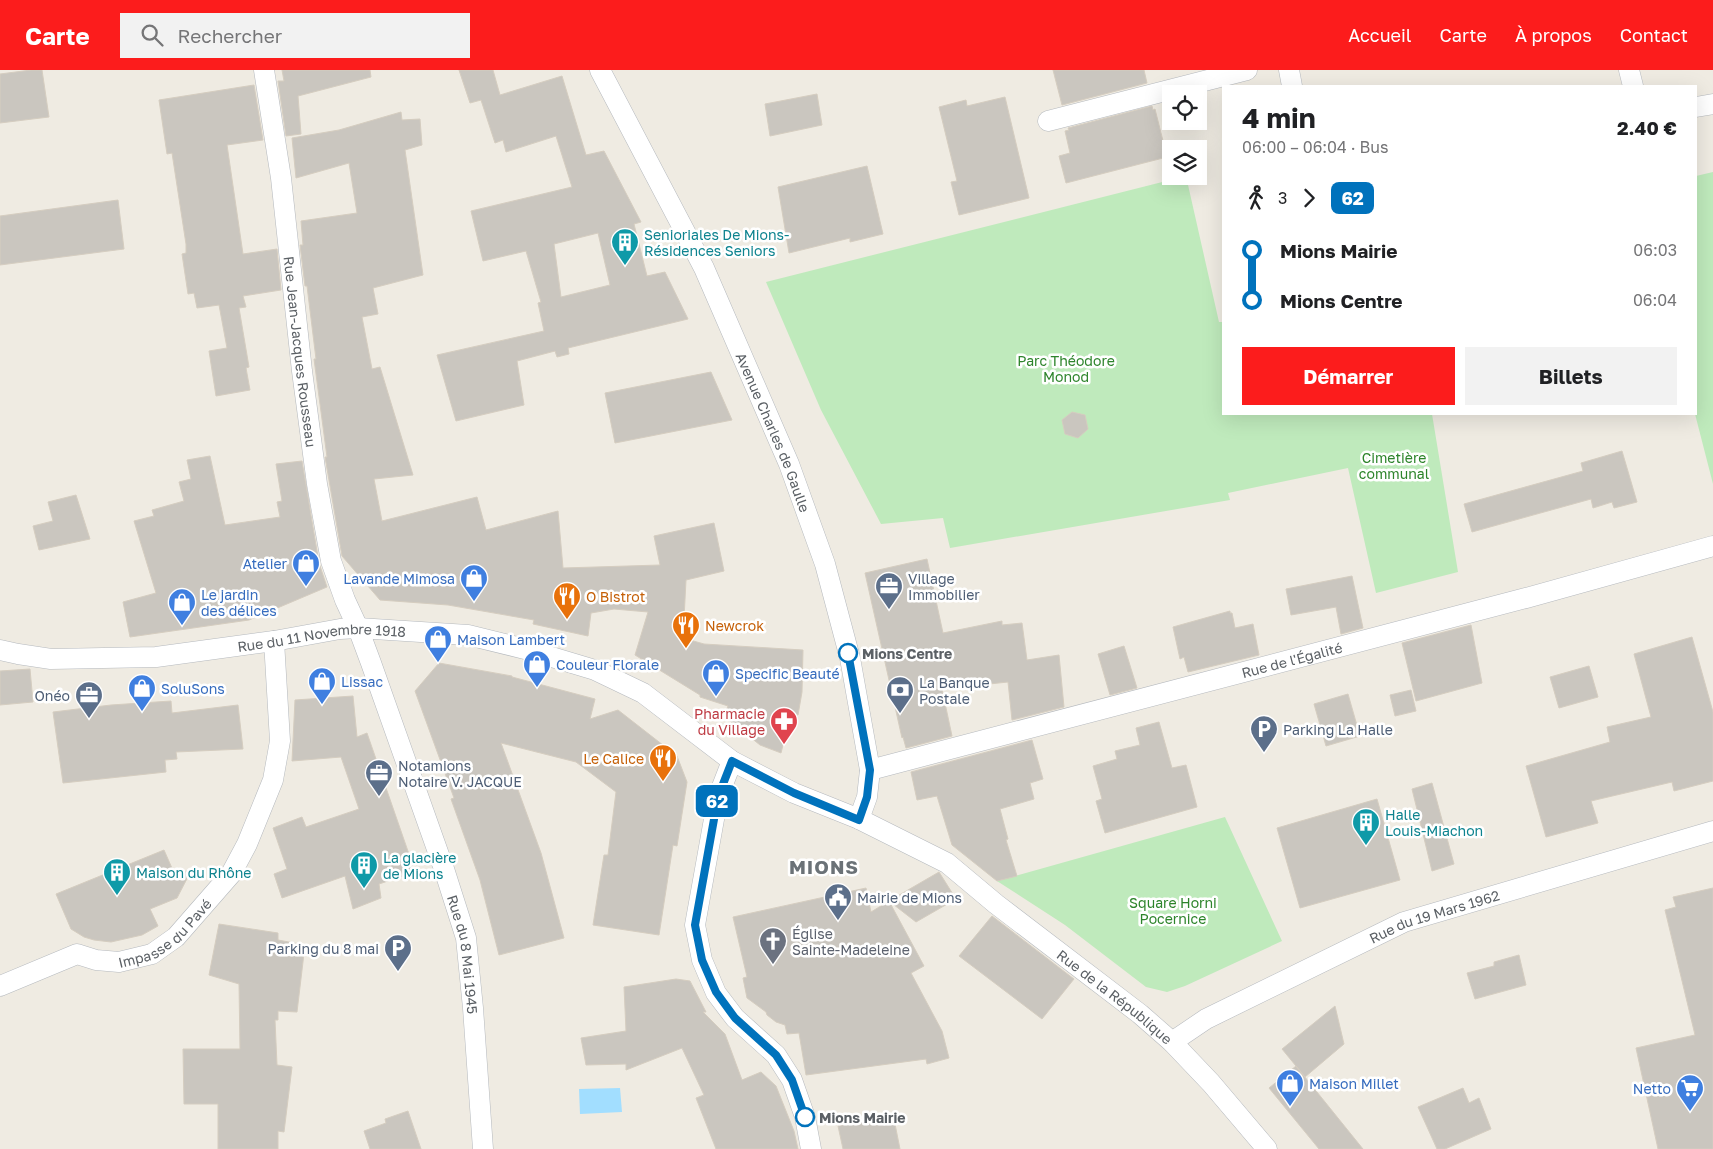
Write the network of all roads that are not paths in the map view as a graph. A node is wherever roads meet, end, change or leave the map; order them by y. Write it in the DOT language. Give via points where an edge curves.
graph roads {
  1 [pos="264,70"];
  2 [pos="600,70"];
  3 [pos="1247,70"];
  4 [pos="1288,70"];
  5 [pos="1629,70"];
  6 [pos="1292,85"];
  7 [pos="1633,85"];
  8 [pos="1713,104"];
  9 [pos="1697,107"];
  10 [pos="1048,122"];
  11 [pos="1713,546"];
  12 [pos="358,628"];
  13 [pos="274,641"];
  14 [pos="0,650"];
  15 [pos="732,761"];
  16 [pos="870,770"];
  17 [pos="859,820"];
  18 [pos="1713,831"];
  19 [pos="0,986"];
  20 [pos="1172,1042"];
  21 [pos="483,1149"];
  22 [pos="811,1149"];
  23 [pos="1267,1149"];
  1 -- 12 [label="street, Rue Jean-Jacques Rousseau" via="281,178 317,484 331,560 344,600"];
  2 -- 16 [label="street, Avenue Charles de Gaulle" via="704,268 789,464 836,604 850,658"];
  3 -- 10 [label="street"];
  4 -- 6 [label="street"];
  5 -- 7 [label="street"];
  8 -- 9 [label="street"];
  11 -- 16 [label="street, Rue de l'Égalité"];
  12 -- 13 [label="street, Rue du 11 Novembre 1918"];
  12 -- 15 [label="street, Rue du 11 Novembre 1918" via="468,635 595,670 642,693"];
  12 -- 21 [label="street, Rue du 8 Mai 1945" via="466,938"];
  13 -- 14 [label="street, Rue du 11 Novembre 1918" via="156,657 51,659"];
  13 -- 19 [label="street, Impasse du Pavé" via="280,741 273,780 231,874 176,937 152,954 120,962 77,954"];
  15 -- 17 [label="street, Rue du 11 Novembre 1918" via="794,793"];
  15 -- 22 [label="street" via="718,797 695,925 702,960 716,992 730,1012 776,1055 792,1080 805,1117"];
  16 -- 17 [label="street, Avenue Charles de Gaulle" via="867,797"];
  17 -- 20 [label="street, Rue de la République" via="947,863"];
  18 -- 20 [label="street, Rue du 19 Mars 1962" via="1404,922 1206,1019"];
  20 -- 23 [label="street, Rue de la République"];
}
